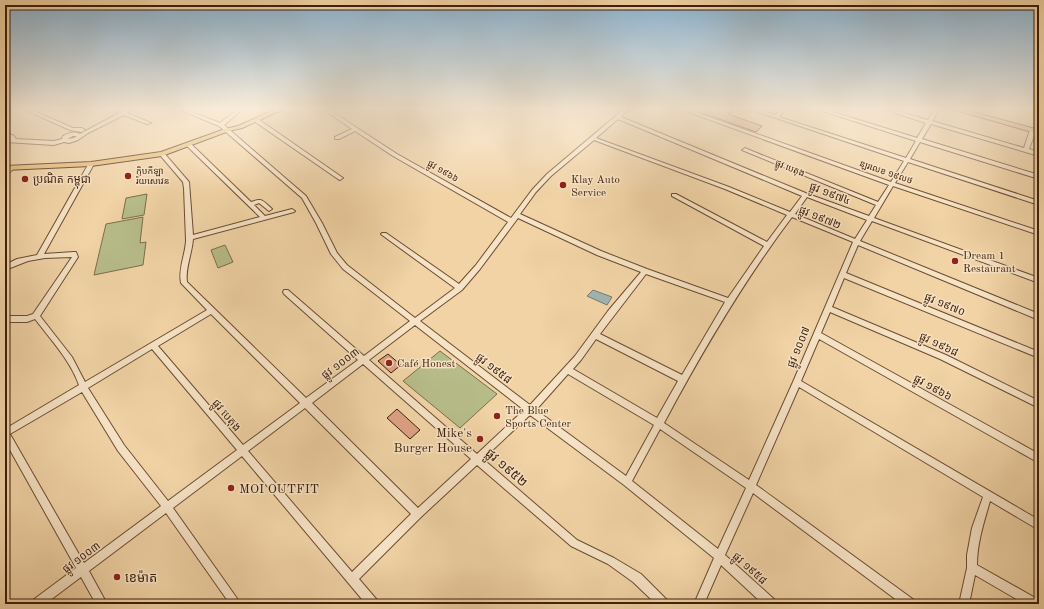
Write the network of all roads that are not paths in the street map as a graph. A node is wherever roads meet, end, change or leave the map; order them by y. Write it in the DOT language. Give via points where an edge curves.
graph roads {
  1 [pos="12,137"];
  2 [pos="75,137"];
  3 [pos="204,137"];
  4 [pos="236,137"];
  5 [pos="281,137"];
  6 [pos="367,137"];
  7 [pos="665,137"];
  8 [pos="762,137"];
  9 [pos="838,137"];
  10 [pos="911,137"];
  11 [pos="982,137"];
  12 [pos="1033,137"];
  13 [pos="593,138"];
  14 [pos="5,140"];
  15 [pos="64,140"];
  16 [pos="919,140"];
  17 [pos="15,141"];
  18 [pos="189,145"];
  19 [pos="745,150"];
  20 [pos="1026,150"];
  21 [pos="162,154"];
  22 [pos="1039,154"];
  23 [pos="907,160"];
  24 [pos="91,164"];
  25 [pos="8,168"];
  26 [pos="5,174"];
  27 [pos="1039,177"];
  28 [pos="340,178"];
  29 [pos="892,184"];
  30 [pos="674,195"];
  31 [pos="806,195"];
  32 [pos="1039,203"];
  33 [pos="250,204"];
  34 [pos="879,204"];
  35 [pos="270,209"];
  36 [pos="292,211"];
  37 [pos="791,215"];
  38 [pos="264,218"];
  39 [pos="514,218"];
  40 [pos="869,219"];
  41 [pos="1039,233"];
  42 [pos="384,234"];
  43 [pos="189,238"];
  44 [pos="856,242"];
  45 [pos="767,245"];
  46 [pos="39,257"];
  47 [pos="5,268"];
  48 [pos="645,271"];
  49 [pos="842,274"];
  50 [pos="1039,281"];
  51 [pos="460,288"];
  52 [pos="286,292"];
  53 [pos="730,301"];
  54 [pos="828,308"];
  55 [pos="211,311"];
  56 [pos="36,316"];
  57 [pos="5,318"];
  58 [pos="1039,318"];
  59 [pos="416,322"];
  60 [pos="816,334"];
  61 [pos="595,335"];
  62 [pos="152,345"];
  63 [pos="1039,355"];
  64 [pos="364,360"];
  65 [pos="568,370"];
  66 [pos="684,380"];
  67 [pos="797,382"];
  68 [pos="83,387"];
  69 [pos="305,404"];
  70 [pos="1039,405"];
  71 [pos="530,410"];
  72 [pos="659,424"];
  73 [pos="5,433"];
  74 [pos="242,452"];
  75 [pos="1039,458"];
  76 [pos="477,459"];
  77 [pos="627,482"];
  78 [pos="750,486"];
  79 [pos="988,495"];
  80 [pos="167,507"];
  81 [pos="418,514"];
  82 [pos="1039,525"];
  83 [pos="719,556"];
  84 [pos="972,568"];
  85 [pos="83,569"];
  86 [pos="352,579"];
  87 [pos="1030,603"];
  88 [pos="37,604"];
  89 [pos="102,604"];
  90 [pos="236,604"];
  91 [pos="373,604"];
  92 [pos="663,604"];
  93 [pos="699,604"];
  94 [pos="771,604"];
  95 [pos="910,604"];
  96 [pos="964,604"];
  1 -- 17 [label="street"];
  2 -- 15 [label="street" via="71,141"];
  3 -- 18 [label="main road"];
  4 -- 59 [label="street, ផ្លូវ ១៩៥៨" via="304,197 334,254 345,267"];
  5 -- 28 [label="street"];
  6 -- 39 [label="street, ផ្លូវ ១៩៦៦" via="395,156"];
  7 -- 31 [label="street, ផ្លូវ ១៩៧៤"];
  8 -- 29 [label="street, ន្ឡរលេខ ១៩លថ"];
  9 -- 23 [label="street"];
  10 -- 16 [label="street"];
  11 -- 20 [label="street"];
  12 -- 20 [label="street"];
  13 -- 37 [label="street, ផ្លូវ ១៩៧២" via="702,178"];
  13 -- 39 [label="street, ផ្លូវ ១០០៣" via="534,191"];
  14 -- 17 [label="street"];
  15 -- 17 [label="street" via="54,143"];
  16 -- 23 [label="street, ផ្លូវ ១០០៧"];
  16 -- 27 [label="street"];
  18 -- 21 [label="main road"];
  18 -- 33 [label="street"];
  19 -- 34 [label="street, ផ្លូវ បេតុង"];
  20 -- 22 [label="street"];
  21 -- 24 [label="main road"];
  21 -- 43 [label="street" via="186,182"];
  23 -- 29 [label="street, ផ្លូវ ១០០៧"];
  23 -- 32 [label="street"];
  24 -- 25 [label="main road"];
  24 -- 46 [label="street"];
  25 -- 26 [label="street"];
  29 -- 34 [label="street, ផ្លូវ ១០០៧"];
  29 -- 41 [label="street, ន្ឡរលេខ ១៩លថ"];
  30 -- 45 [label="street"];
  31 -- 37 [label="street"];
  31 -- 40 [label="street, ផ្លូវ ១៩៧៤"];
  33 -- 35 [label="street" via="260,201"];
  33 -- 38 [label="street"];
  34 -- 40 [label="street, ផ្លូវ ១០០៧"];
  36 -- 38 [label="street"];
  37 -- 44 [label="street, ផ្លូវ ១៩៧២"];
  37 -- 45 [label="street"];
  38 -- 43 [label="street"];
  39 -- 48 [label="street, ផ្លូវ ១៩៦៦"];
  39 -- 51 [label="street, ផ្លូវ ១០០៣"];
  40 -- 44 [label="street, ផ្លូវ ១០០៧"];
  40 -- 50 [label="street, ផ្លូវ ១៩៧៤"];
  42 -- 51 [label="street"];
  43 -- 55 [label="street" via="189,250 182,276 184,283"];
  44 -- 49 [label="street, ផ្លូវ ១០០៧"];
  44 -- 58 [label="street, ផ្លូវ ១៩៧២"];
  45 -- 53 [label="street"];
  46 -- 47 [label="street" via="13,263"];
  46 -- 56 [label="street" via="74,254 75,257"];
  48 -- 53 [label="street, ផ្លូវ ១៩៦៦"];
  48 -- 61 [label="street"];
  49 -- 54 [label="street, ផ្លូវ ១០០៧"];
  49 -- 63 [label="street, ផ្លូវ ១៩៧០"];
  51 -- 59 [label="street, ផ្លូវ ១០០៣"];
  52 -- 64 [label="street, ផ្លូវ ១៩៥២"];
  53 -- 66 [label="street"];
  54 -- 60 [label="street, ផ្លូវ ១០០៧"];
  54 -- 70 [label="street, ផ្លូវ ១៩៦៨" via="942,357"];
  55 -- 62 [label="street"];
  55 -- 69 [label="street"];
  56 -- 57 [label="street" via="27,319"];
  56 -- 68 [label="street" via="68,358"];
  59 -- 64 [label="street, ផ្លូវ ១០០៣"];
  59 -- 71 [label="street, ផ្លូវ ១៩៥៨"];
  60 -- 67 [label="street, ផ្លូវ ១០០៧"];
  60 -- 75 [label="street, ផ្លូវ ១៩៦៦"];
  61 -- 65 [label="street"];
  61 -- 66 [label="street"];
  62 -- 68 [label="street"];
  62 -- 74 [label="street, ផ្លូវ បេតុង"];
  64 -- 69 [label="street, ផ្លូវ ១០០៣"];
  64 -- 76 [label="street, ផ្លូវ ១៩៥២"];
  65 -- 71 [label="street"];
  65 -- 72 [label="street"];
  66 -- 72 [label="street"];
  67 -- 78 [label="street, ផ្លូវ ១០០៧"];
  67 -- 79 [label="street"];
  68 -- 73 [label="street"];
  68 -- 80 [label="street" via="121,448"];
  69 -- 74 [label="street, ផ្លូវ ១០០៣"];
  69 -- 81 [label="street"];
  71 -- 76 [label="street"];
  71 -- 77 [label="street, ផ្លូវ ១៩៥៨"];
  72 -- 77 [label="street"];
  72 -- 78 [label="street"];
  73 -- 85 [label="street"];
  74 -- 80 [label="street, ផ្លូវ ១០០៣"];
  74 -- 86 [label="street, ផ្លូវ បេតុង"];
  76 -- 81 [label="street"];
  76 -- 92 [label="street, ផ្លូវ ១៩៥២" via="557,530 574,543 611,561 637,578"];
  77 -- 83 [label="street, ផ្លូវ ១៩៥៨"];
  78 -- 83 [label="street, ផ្លូវ ១០០៧"];
  78 -- 95 [label="street"];
  79 -- 82 [label="street"];
  79 -- 84 [label="street" via="977,528"];
  80 -- 85 [label="street, ផ្លូវ ១០០៣"];
  80 -- 90 [label="street"];
  81 -- 86 [label="street"];
  83 -- 93 [label="street, ផ្លូវ ១០០៧"];
  83 -- 94 [label="street, ផ្លូវ ១៩៥៨"];
  84 -- 87 [label="street"];
  84 -- 96 [label="street"];
  85 -- 88 [label="street, ផ្លូវ ១០០៣"];
  85 -- 89 [label="street"];
  86 -- 91 [label="street, ផ្លូវ បេតុង"];
}
